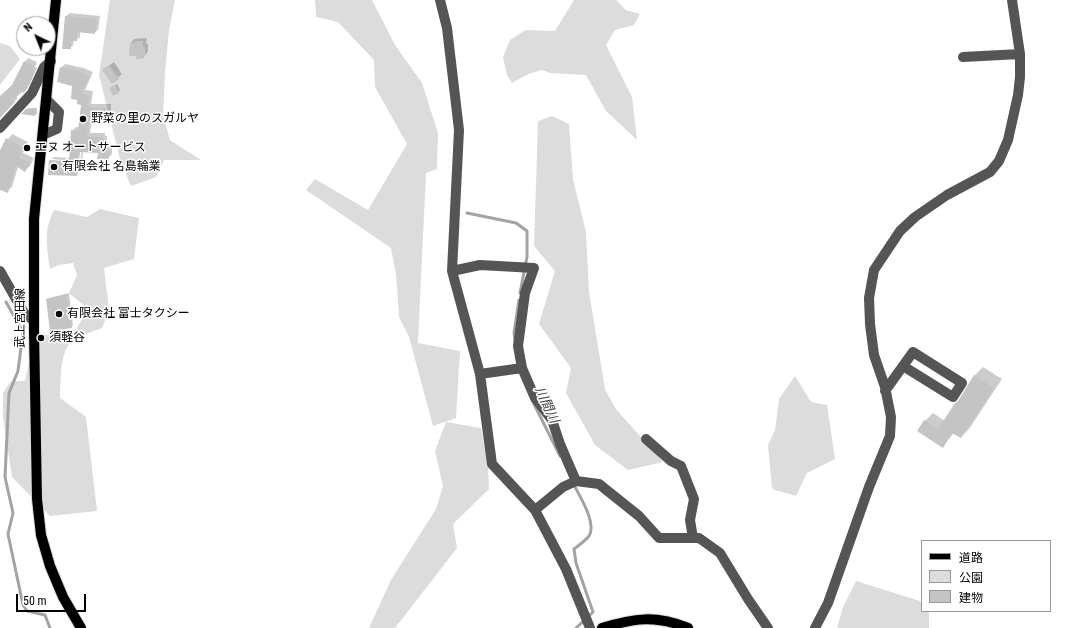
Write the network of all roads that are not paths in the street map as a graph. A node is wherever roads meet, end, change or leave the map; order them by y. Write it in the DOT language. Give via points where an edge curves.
graph roads {
  1 [pos="56,0"];
  2 [pos="440,0"];
  3 [pos="1012,0"];
  4 [pos="1020,54"];
  5 [pos="963,57"];
  6 [pos="51,61"];
  7 [pos="0,128"];
  8 [pos="452,271"];
  9 [pos="1,278"];
  10 [pos="34,321"];
  11 [pos="903,366"];
  12 [pos="522,368"];
  13 [pos="480,374"];
  14 [pos="886,391"];
  15 [pos="646,439"];
  16 [pos="576,481"];
  17 [pos="535,510"];
  18 [pos="693,538"];
  19 [pos="81,628"];
  20 [pos="590,628"];
  21 [pos="602,628"];
  22 [pos="688,628"];
  23 [pos="768,628"];
  24 [pos="815,628"];
  1 -- 6 [label="main road, 武上宮田線"];
  2 -- 8 [label="street" via="447,28 459,130"];
  3 -- 4 [label="street"];
  4 -- 5 [label="street"];
  4 -- 14 [label="street" via="1018,95 1008,140 999,161 990,172 947,195 900,231 874,270 869,298 870,324 874,355"];
  6 -- 7 [label="street" via="44,67 32,93"];
  6 -- 10 [label="main road, 武上宮田線" via="34,219"];
  8 -- 12 [label="street" via="480,265 534,268 525,293 518,346"];
  8 -- 13 [label="street"];
  9 -- 10 [label="street" via="24,313"];
  10 -- 19 [label="main road, 武上宮田線" via="37,499 41,535 63,597"];
  11 -- 11 [label="street" via="913,352 962,383 953,397"];
  11 -- 14 [label="street"];
  12 -- 13 [label="street"];
  12 -- 16 [label="street" via="535,398 552,420"];
  13 -- 17 [label="street" via="492,464"];
  14 -- 24 [label="street" via="891,417 890,436 828,603"];
  15 -- 18 [label="street" via="670,461 681,466 694,499 690,520"];
  16 -- 17 [label="street" via="563,487"];
  16 -- 18 [label="street" via="599,484 639,516 659,538"];
  17 -- 20 [label="street" via="566,569"];
  18 -- 23 [label="street" via="699,538 720,553"];
  21 -- 22 [label="main road" via="625,621 644,619 672,621"];
}
